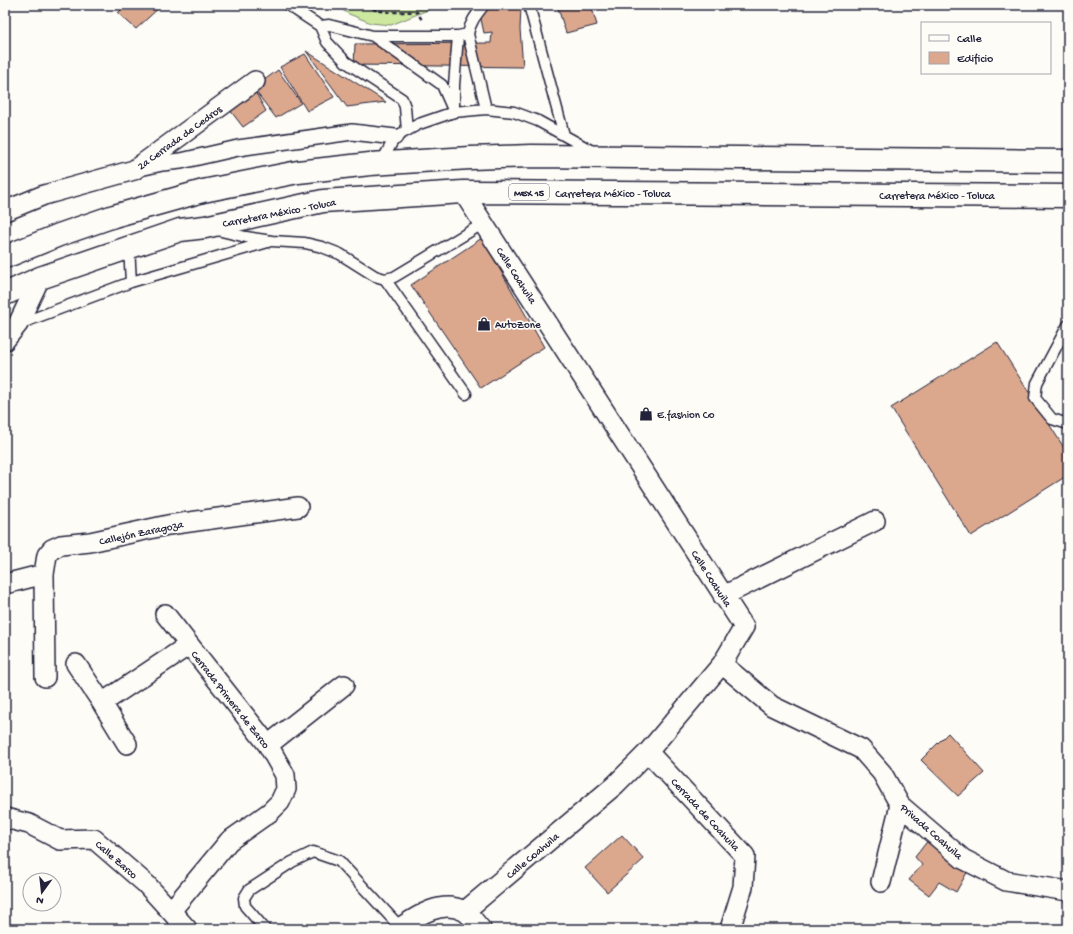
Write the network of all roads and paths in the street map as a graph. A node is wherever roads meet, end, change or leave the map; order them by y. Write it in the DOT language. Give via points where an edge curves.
graph roads {
  1 [pos="288,5"];
  2 [pos="367,5"];
  3 [pos="484,5"];
  4 [pos="529,5"];
  5 [pos="428,20"];
  6 [pos="320,26"];
  7 [pos="463,35"];
  8 [pos="373,36"];
  9 [pos="255,81"];
  10 [pos="486,109"];
  11 [pos="454,112"];
  12 [pos="401,134"];
  13 [pos="564,135"];
  14 [pos="601,156"];
  15 [pos="1068,161"];
  16 [pos="381,163"];
  17 [pos="134,170"];
  18 [pos="463,192"];
  19 [pos="1068,196"];
  20 [pos="5,211"];
  21 [pos="484,223"];
  22 [pos="205,227"];
  23 [pos="272,241"];
  24 [pos="130,247"];
  25 [pos="5,257"];
  26 [pos="40,278"];
  27 [pos="385,279"];
  28 [pos="131,282"];
  29 [pos="5,294"];
  30 [pos="1068,325"];
  31 [pos="11,327"];
  32 [pos="5,340"];
  33 [pos="466,394"];
  34 [pos="1068,424"];
  35 [pos="298,507"];
  36 [pos="875,521"];
  37 [pos="44,574"];
  38 [pos="5,584"];
  39 [pos="723,596"];
  40 [pos="165,614"];
  41 [pos="189,645"];
  42 [pos="76,664"];
  43 [pos="722,664"];
  44 [pos="45,677"];
  45 [pos="344,685"];
  46 [pos="102,703"];
  47 [pos="127,744"];
  48 [pos="268,745"];
  49 [pos="648,752"];
  50 [pos="900,806"];
  51 [pos="5,818"];
  52 [pos="881,882"];
  53 [pos="1068,891"];
  54 [pos="171,911"];
  55 [pos="465,911"];
  56 [pos="399,928"];
  57 [pos="187,929"];
  58 [pos="265,929"];
  59 [pos="481,929"];
  60 [pos="730,929"];
  1 -- 6 [label="lane"];
  2 -- 5 [label="path" via="381,11 417,12 421,20"];
  3 -- 7 [label="lane"];
  4 -- 13 [label="lane"];
  6 -- 8 [label="lane" via="329,24"];
  6 -- 12 [label="lane" via="327,42 346,62 402,99 405,107"];
  7 -- 8 [label="lane"];
  7 -- 10 [label="lane"];
  7 -- 11 [label="lane" via="454,84"];
  8 -- 11 [label="lane" via="442,85"];
  9 -- 17 [label="street, 2a Cerrada de Cedros"];
  10 -- 11 [label="lane"];
  10 -- 13 [label="lane" via="514,112"];
  11 -- 12 [label="lane" via="419,124"];
  12 -- 16 [label="lane"];
  12 -- 17 [label="street" via="352,132 238,148"];
  13 -- 14 [label="lane"];
  14 -- 15 [label="main road"];
  14 -- 16 [label="main road" via="470,158"];
  16 -- 25 [label="main road" via="298,172 203,191 114,216"];
  17 -- 20 [label="street, 2a Cerrada de Cedros" via="44,195"];
  18 -- 19 [label="main road, Carretera México - Toluca / MEX 15"];
  18 -- 21 [label="street, Calle Coahuila"];
  18 -- 22 [label="main road, Carretera México - Toluca / MEX 15" via="323,201"];
  21 -- 27 [label="lane" via="394,277"];
  21 -- 39 [label="street, Calle Coahuila"];
  22 -- 23 [label="lane"];
  22 -- 24 [label="main road, Carretera México - Toluca / MEX 15" via="180,230"];
  23 -- 27 [label="lane" via="322,247"];
  23 -- 28 [label="lane"];
  24 -- 26 [label="main road, Carretera México - Toluca / MEX 15"];
  24 -- 28 [label="lane"];
  26 -- 29 [label="main road, Carretera México - Toluca / MEX 15"];
  26 -- 31 [label="street"];
  27 -- 33 [label="lane"];
  28 -- 31 [label="lane"];
  30 -- 34 [label="lane" via="1037,383 1035,398 1052,419"];
  31 -- 32 [label="street"];
  35 -- 37 [label="street, Callejón Zaragoza" via="168,525 90,542 61,545 47,555"];
  36 -- 39 [label="street"];
  37 -- 38 [label="street"];
  37 -- 44 [label="street, Callejón Zaragoza"];
  39 -- 43 [label="street, Calle Coahuila" via="744,627"];
  40 -- 41 [label="street, Cerrada Primera de Zarco"];
  41 -- 46 [label="street"];
  41 -- 48 [label="street, Cerrada Primera de Zarco"];
  42 -- 46 [label="street"];
  43 -- 49 [label="street, Calle Coahuila"];
  43 -- 50 [label="street, Privada Coahuila" via="772,706 861,749 882,773"];
  45 -- 48 [label="street"];
  46 -- 47 [label="street"];
  48 -- 54 [label="street, Cerrada Primera de Zarco" via="285,775 286,789 280,802 229,841"];
  49 -- 55 [label="street, Calle Coahuila" via="615,785"];
  49 -- 60 [label="street, Cerrada de Coahuila" via="745,856 743,887"];
  50 -- 52 [label="street"];
  50 -- 53 [label="street, Privada Coahuila" via="963,859 1006,881"];
  51 -- 54 [label="street, Calle Zarco" via="29,824 60,840 94,839 146,884"];
  54 -- 57 [label="street, Calle Zarco"];
  55 -- 56 [label="street" via="450,906 440,907"];
  55 -- 59 [label="street"];
  56 -- 58 [label="lane" via="339,861 313,852 292,862 249,890 244,898 245,906"];
}
